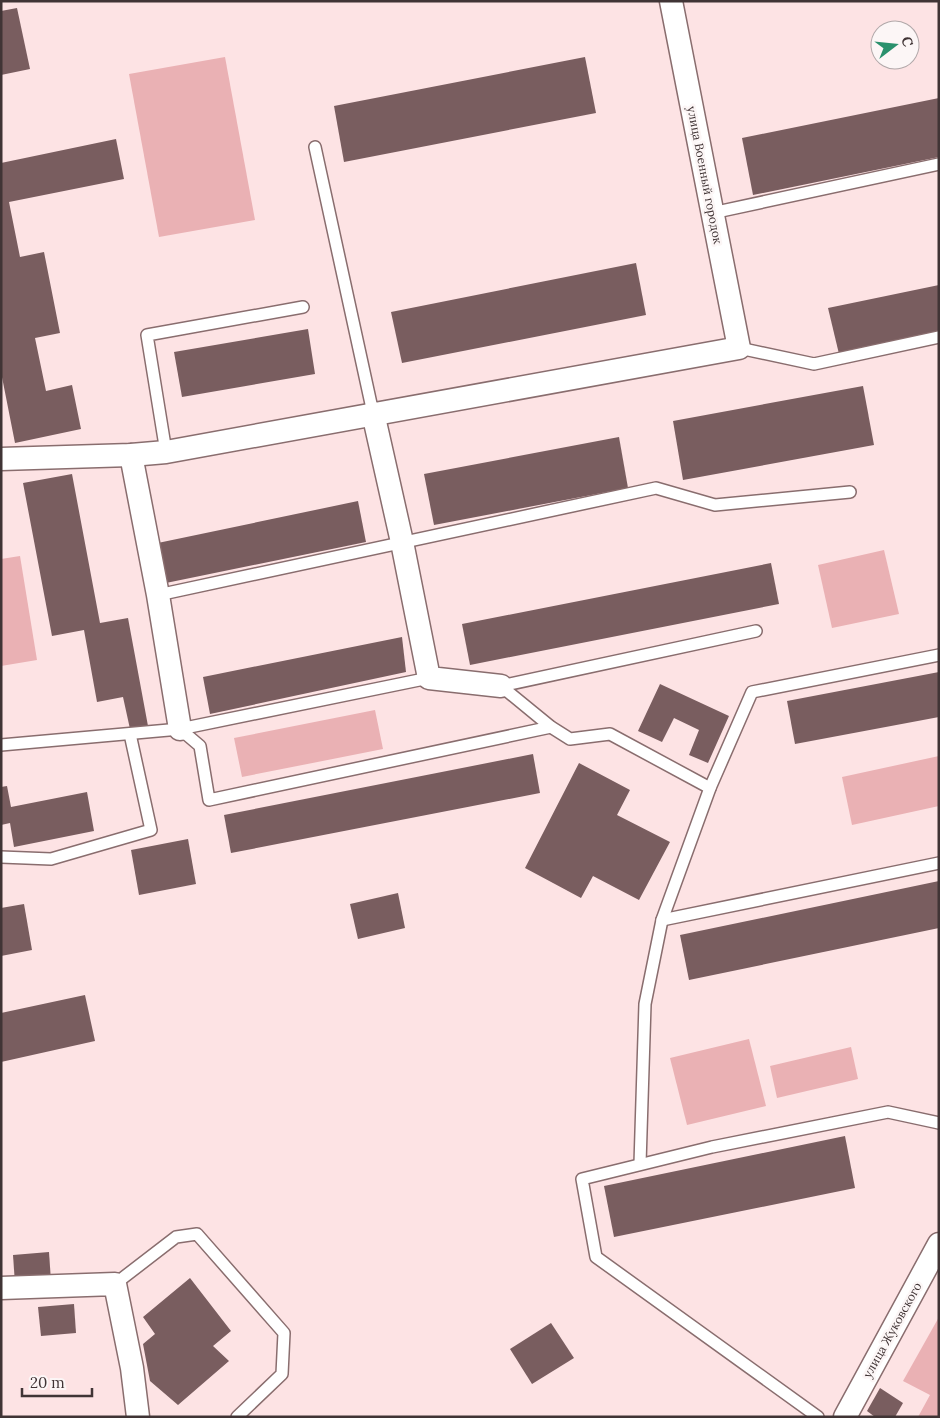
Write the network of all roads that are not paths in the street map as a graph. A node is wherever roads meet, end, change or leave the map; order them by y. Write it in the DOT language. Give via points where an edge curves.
graph roads {
  1 [pos="671,1"];
  2 [pos="315,147"];
  3 [pos="939,164"];
  4 [pos="712,213"];
  5 [pos="303,307"];
  6 [pos="939,337"];
  7 [pos="739,348"];
  8 [pos="373,413"];
  9 [pos="166,452"];
  10 [pos="131,455"];
  11 [pos="1,459"];
  12 [pos="850,492"];
  13 [pos="402,542"];
  14 [pos="158,595"];
  15 [pos="756,631"];
  16 [pos="939,654"];
  17 [pos="430,678"];
  18 [pos="501,686"];
  19 [pos="551,727"];
  20 [pos="180,729"];
  21 [pos="130,734"];
  22 [pos="1,746"];
  23 [pos="710,788"];
  24 [pos="1,857"];
  25 [pos="939,863"];
  26 [pos="662,920"];
  27 [pos="939,1123"];
  28 [pos="640,1164"];
  29 [pos="939,1244"];
  30 [pos="115,1284"];
  31 [pos="1,1288"];
  32 [pos="138,1417"];
  33 [pos="237,1417"];
  34 [pos="818,1417"];
  35 [pos="845,1417"];
  1 -- 4 [label="street, улица Военный городок"];
  2 -- 8 [label="lane"];
  3 -- 4 [label="lane"];
  4 -- 7 [label="street, улица Военный городок"];
  5 -- 9 [label="lane" via="147,335"];
  6 -- 7 [label="lane" via="814,364"];
  7 -- 8 [label="street"];
  8 -- 9 [label="street"];
  8 -- 13 [label="street"];
  9 -- 10 [label="street"];
  10 -- 11 [label="street"];
  10 -- 14 [label="street"];
  12 -- 13 [label="lane" via="715,504 656,488"];
  13 -- 14 [label="lane"];
  13 -- 17 [label="street"];
  14 -- 20 [label="street"];
  15 -- 18 [label="lane"];
  16 -- 23 [label="lane" via="752,692"];
  17 -- 18 [label="street"];
  17 -- 20 [label="lane"];
  18 -- 19 [label="lane"];
  19 -- 20 [label="lane" via="209,800 200,746"];
  19 -- 23 [label="lane" via="570,740 610,734"];
  20 -- 21 [label="lane"];
  21 -- 22 [label="lane"];
  21 -- 24 [label="lane" via="151,830 51,859"];
  23 -- 26 [label="lane"];
  25 -- 26 [label="lane"];
  26 -- 28 [label="lane" via="645,1004"];
  27 -- 28 [label="lane" via="888,1112"];
  28 -- 34 [label="lane" via="582,1179 596,1257"];
  29 -- 35 [label="street, улица Жуковского"];
  30 -- 31 [label="street"];
  30 -- 32 [label="street"];
  30 -- 33 [label="lane" via="176,1237 197,1234 284,1333 282,1374"];
}
